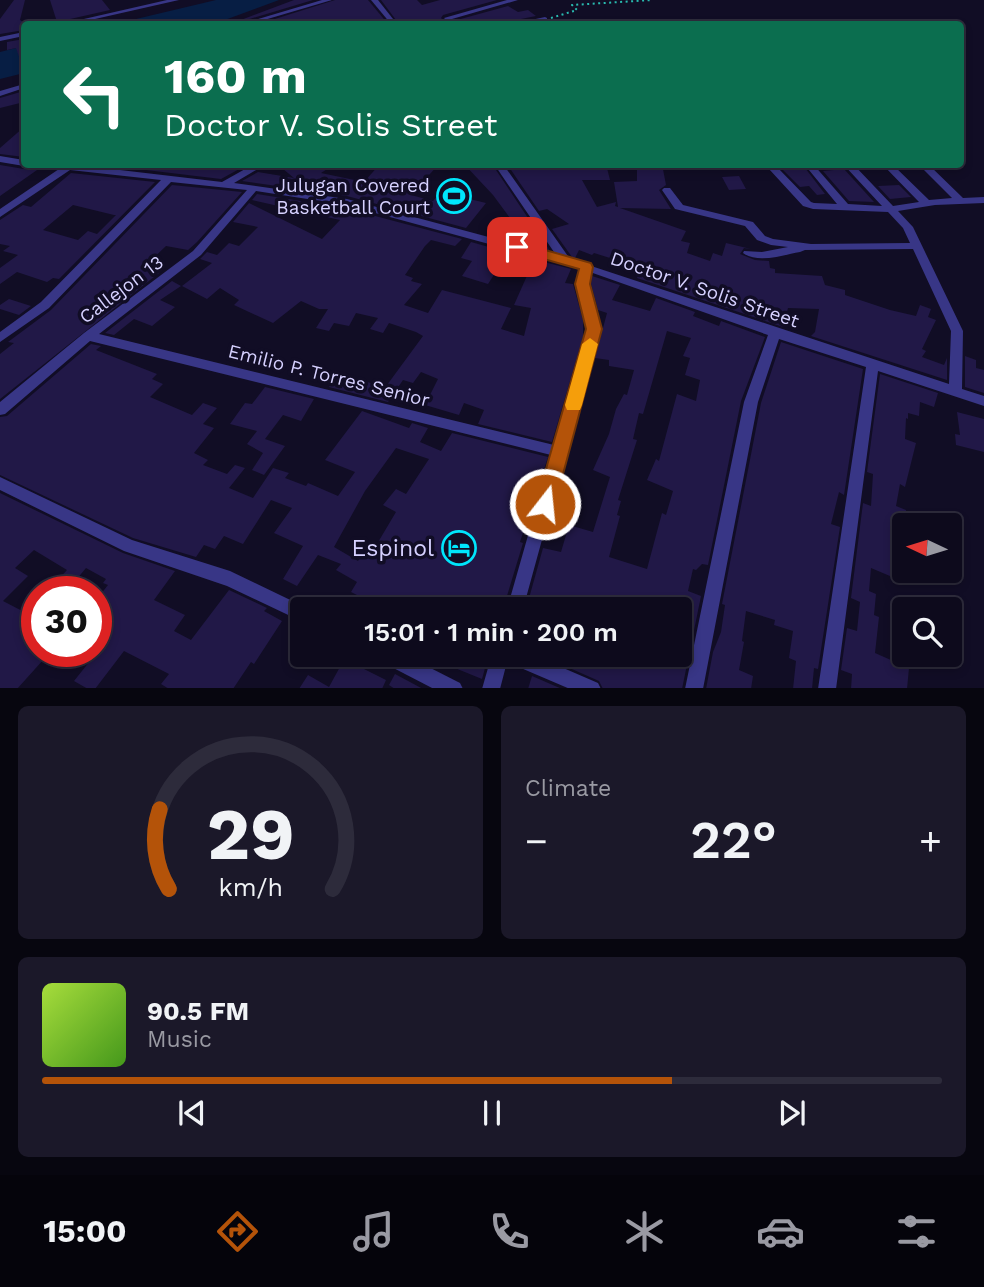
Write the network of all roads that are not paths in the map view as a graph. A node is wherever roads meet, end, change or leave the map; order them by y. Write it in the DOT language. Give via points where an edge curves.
graph roads {
  1 [pos="176,0"];
  2 [pos="329,0"];
  3 [pos="374,0"];
  4 [pos="515,0"];
  5 [pos="545,19"];
  6 [pos="79,21"];
  7 [pos="256,21"];
  8 [pos="392,21"];
  9 [pos="450,21"];
  10 [pos="533,21"];
  11 [pos="21,35"];
  12 [pos="0,39"];
  13 [pos="21,87"];
  14 [pos="0,94"];
  15 [pos="0,159"];
  16 [pos="21,162"];
  17 [pos="67,168"];
  18 [pos="255,168"];
  19 [pos="501,168"];
  20 [pos="811,168"];
  21 [pos="851,168"];
  22 [pos="890,168"];
  23 [pos="926,168"];
  24 [pos="774,169"];
  25 [pos="168,179"];
  26 [pos="225,184"];
  27 [pos="254,188"];
  28 [pos="667,190"];
  29 [pos="984,200"];
  30 [pos="961,201"];
  31 [pos="926,203"];
  32 [pos="845,207"];
  33 [pos="892,209"];
  34 [pos="0,214"];
  35 [pos="916,246"];
  36 [pos="811,247"];
  37 [pos="748,253"];
  38 [pos="565,260"];
  39 [pos="586,267"];
  40 [pos="775,333"];
  41 [pos="88,336"];
  42 [pos="0,338"];
  43 [pos="873,363"];
  44 [pos="955,392"];
  45 [pos="984,401"];
  46 [pos="0,410"];
  47 [pos="561,452"];
  48 [pos="0,483"];
  49 [pos="519,597"];
  50 [pos="290,608"];
  51 [pos="411,667"];
  52 [pos="497,667"];
  53 [pos="541,667"];
  54 [pos="454,688"];
  55 [pos="491,688"];
  56 [pos="592,688"];
  57 [pos="694,688"];
  58 [pos="827,688"];
  1 -- 6 [label="street"];
  2 -- 7 [label="street"];
  3 -- 8 [label="street"];
  4 -- 9 [label="street" via="447,18"];
  5 -- 10 [label="street"];
  11 -- 12 [label="street"];
  13 -- 14 [label="street"];
  15 -- 16 [label="street"];
  17 -- 25 [label="street, Doctor V. Solis Street"];
  17 -- 34 [label="street"];
  18 -- 26 [label="street"];
  19 -- 38 [label="street"];
  20 -- 32 [label="street"];
  21 -- 33 [label="street"];
  22 -- 31 [label="street"];
  23 -- 30 [label="street"];
  24 -- 32 [label="street" via="807,204"];
  25 -- 26 [label="street, Doctor V. Solis Street"];
  25 -- 42 [label="street" via="45,305"];
  26 -- 27 [label="street, Doctor V. Solis Street"];
  27 -- 38 [label="street, Doctor V. Solis Street" via="347,202"];
  27 -- 41 [label="street, Callejon 13" via="197,253"];
  28 -- 36 [label="street" via="678,207 749,224 771,242"];
  29 -- 30 [label="street"];
  30 -- 31 [label="street"];
  31 -- 33 [label="street"];
  32 -- 33 [label="street"];
  33 -- 35 [label="street" via="908,227"];
  35 -- 36 [label="street"];
  35 -- 44 [label="street" via="957,331"];
  36 -- 37 [label="street"];
  38 -- 39 [label="street, Doctor V. Solis Street"];
  39 -- 40 [label="street, Doctor V. Solis Street"];
  39 -- 47 [label="street" via="582,284 594,329"];
  40 -- 43 [label="street, Doctor V. Solis Street"];
  40 -- 57 [label="street" via="751,402"];
  41 -- 46 [label="street, Callejon 13"];
  41 -- 47 [label="street, Emilio P. Torres Senior"];
  43 -- 44 [label="street, Doctor V. Solis Street"];
  43 -- 58 [label="street"];
  44 -- 45 [label="street, Doctor V. Solis Street"];
  47 -- 49 [label="street"];
  48 -- 50 [label="street" via="129,546 230,579"];
  51 -- 54 [label="street"];
  52 -- 55 [label="street"];
  53 -- 56 [label="street"];
}
